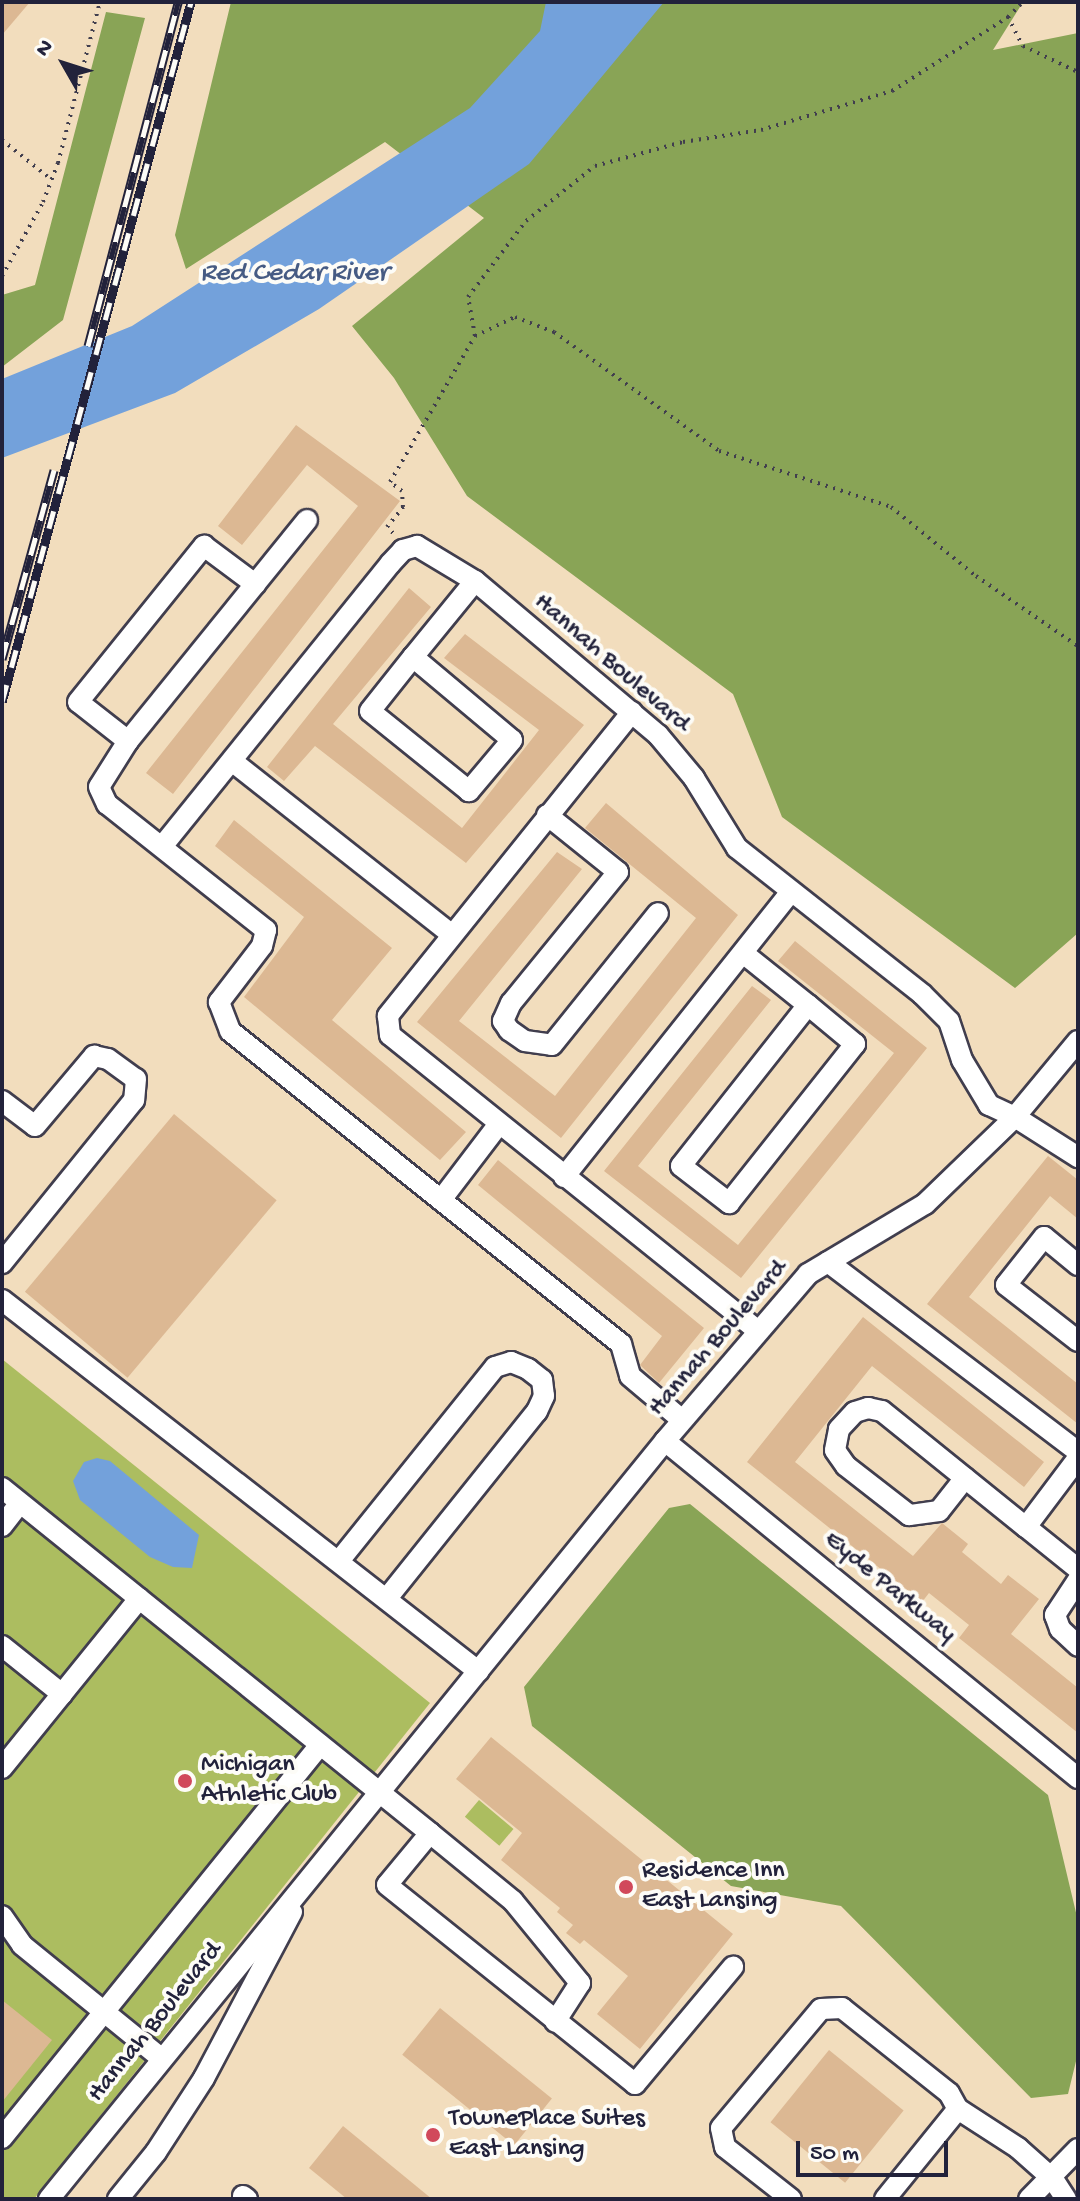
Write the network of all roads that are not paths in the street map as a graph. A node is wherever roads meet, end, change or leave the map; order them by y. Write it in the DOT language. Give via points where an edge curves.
graph roads {
  1 [pos="307,520"];
  2 [pos="475,581"];
  3 [pos="255,584"];
  4 [pos="413,657"];
  5 [pos="632,712"];
  6 [pos="128,741"];
  7 [pos="232,761"];
  8 [pos="547,815"];
  9 [pos="162,847"];
  10 [pos="791,892"];
  11 [pos="658,913"];
  12 [pos="452,935"];
  13 [pos="743,953"];
  14 [pos="808,1005"];
  15 [pos="1078,1041"];
  16 [pos="2,1101"];
  17 [pos="1015,1117"];
  18 [pos="499,1124"];
  19 [pos="1078,1157"];
  20 [pos="564,1177"];
  21 [pos="441,1200"];
  22 [pos="828,1262"];
  23 [pos="2,1263"];
  24 [pos="1078,1265"];
  25 [pos="2,1300"];
  26 [pos="758,1331"];
  27 [pos="1078,1341"];
  28 [pos="682,1420"];
  29 [pos="665,1441"];
  30 [pos="1078,1455"];
  31 [pos="965,1478"];
  32 [pos="2,1488"];
  33 [pos="20,1503"];
  34 [pos="2,1526"];
  35 [pos="1026,1527"];
  36 [pos="339,1561"];
  37 [pos="1078,1569"];
  38 [pos="1078,1580"];
  39 [pos="388,1597"];
  40 [pos="139,1599"];
  41 [pos="2,1646"];
  42 [pos="1078,1646"];
  43 [pos="478,1671"];
  44 [pos="62,1694"];
  45 [pos="320,1745"];
  46 [pos="2,1768"];
  47 [pos="1078,1778"];
  48 [pos="379,1793"];
  49 [pos="430,1833"];
  50 [pos="307,1882"];
  51 [pos="4,1924"];
  52 [pos="733,1967"];
  53 [pos="104,2012"];
  54 [pos="555,2022"];
  55 [pos="161,2058"];
  56 [pos="958,2109"];
  57 [pos="2,2138"];
  58 [pos="1078,2149"];
  59 [pos="1053,2179"];
  60 [pos="49,2199"];
  61 [pos="118,2199"];
  62 [pos="791,2199"];
  63 [pos="885,2199"];
  64 [pos="1029,2199"];
  65 [pos="1066,2199"];
  1 -- 3 [label="street"];
  2 -- 4 [label="street"];
  2 -- 5 [label="street, Hannah Boulevard"];
  2 -- 7 [label="street, Hannah Boulevard" via="414,547 390,564"];
  3 -- 6 [label="street"];
  3 -- 6 [label="street" via="204,546 194,558 78,702"];
  4 -- 4 [label="street" via="512,740 469,791 370,711"];
  5 -- 8 [label="street"];
  5 -- 10 [label="street, Hannah Boulevard" via="694,778 737,848"];
  6 -- 9 [label="street" via="99,787 107,804"];
  7 -- 9 [label="street"];
  7 -- 12 [label="street"];
  8 -- 11 [label="street" via="618,872 511,1003 503,1021 509,1030 525,1041 552,1045"];
  8 -- 12 [label="street"];
  9 -- 21 [label="street" via="266,930 262,946 219,1002 230,1031"];
  10 -- 13 [label="street"];
  10 -- 17 [label="street, Hannah Boulevard" via="949,1021 962,1060 989,1105"];
  12 -- 18 [label="street" via="388,1016 390,1035"];
  13 -- 14 [label="street"];
  13 -- 20 [label="street"];
  14 -- 14 [label="street" via="681,1166 729,1203 855,1044"];
  15 -- 17 [label="street"];
  16 -- 23 [label="street" via="35,1126 94,1056 108,1059 136,1079 134,1100"];
  17 -- 19 [label="street"];
  17 -- 22 [label="street, Hannah Boulevard" via="925,1204"];
  18 -- 20 [label="street"];
  18 -- 21 [label="street"];
  20 -- 26 [label="street"];
  21 -- 28 [label="street" via="621,1344 630,1376"];
  22 -- 26 [label="street, Hannah Boulevard" via="808,1274"];
  22 -- 30 [label="street"];
  24 -- 27 [label="street" via="1044,1237 1006,1285"];
  25 -- 36 [label="street"];
  26 -- 28 [label="street, Hannah Boulevard"];
  28 -- 29 [label="street, Hannah Boulevard"];
  29 -- 43 [label="street, Hannah Boulevard"];
  29 -- 47 [label="street, Eyde Parkway"];
  30 -- 35 [label="street"];
  31 -- 31 [label="street" via="882,1411 855,1412 839,1429 835,1450 846,1466 909,1515 939,1511"];
  31 -- 35 [label="street"];
  32 -- 33 [label="street"];
  33 -- 34 [label="street"];
  33 -- 40 [label="street"];
  35 -- 37 [label="street"];
  36 -- 39 [label="street"];
  36 -- 39 [label="street" via="495,1367 511,1362 528,1369 542,1380 544,1396 537,1411"];
  38 -- 42 [label="street" via="1055,1615 1060,1629"];
  39 -- 43 [label="street"];
  40 -- 44 [label="street"];
  40 -- 45 [label="street"];
  41 -- 44 [label="street"];
  43 -- 48 [label="street, Hannah Boulevard"];
  44 -- 46 [label="street"];
  45 -- 48 [label="street"];
  45 -- 53 [label="street"];
  48 -- 49 [label="street"];
  48 -- 50 [label="street, Hannah Boulevard"];
  49 -- 54 [label="street" via="513,1901 580,1983"];
  49 -- 54 [label="street" via="387,1885"];
  50 -- 55 [label="street, Hannah Boulevard"];
  50 -- 61 [label="street, Hannah Boulevard" via="204,2078"];
  51 -- 53 [label="street"];
  52 -- 54 [label="street" via="635,2084"];
  53 -- 55 [label="street"];
  53 -- 57 [label="street"];
  55 -- 60 [label="street, Hannah Boulevard"];
  56 -- 59 [label="street"];
  56 -- 62 [label="street" via="949,2093 842,2008 821,2009 721,2128 725,2147"];
  56 -- 63 [label="street"];
  58 -- 59 [label="street"];
  59 -- 64 [label="street"];
  59 -- 65 [label="street"];
}
